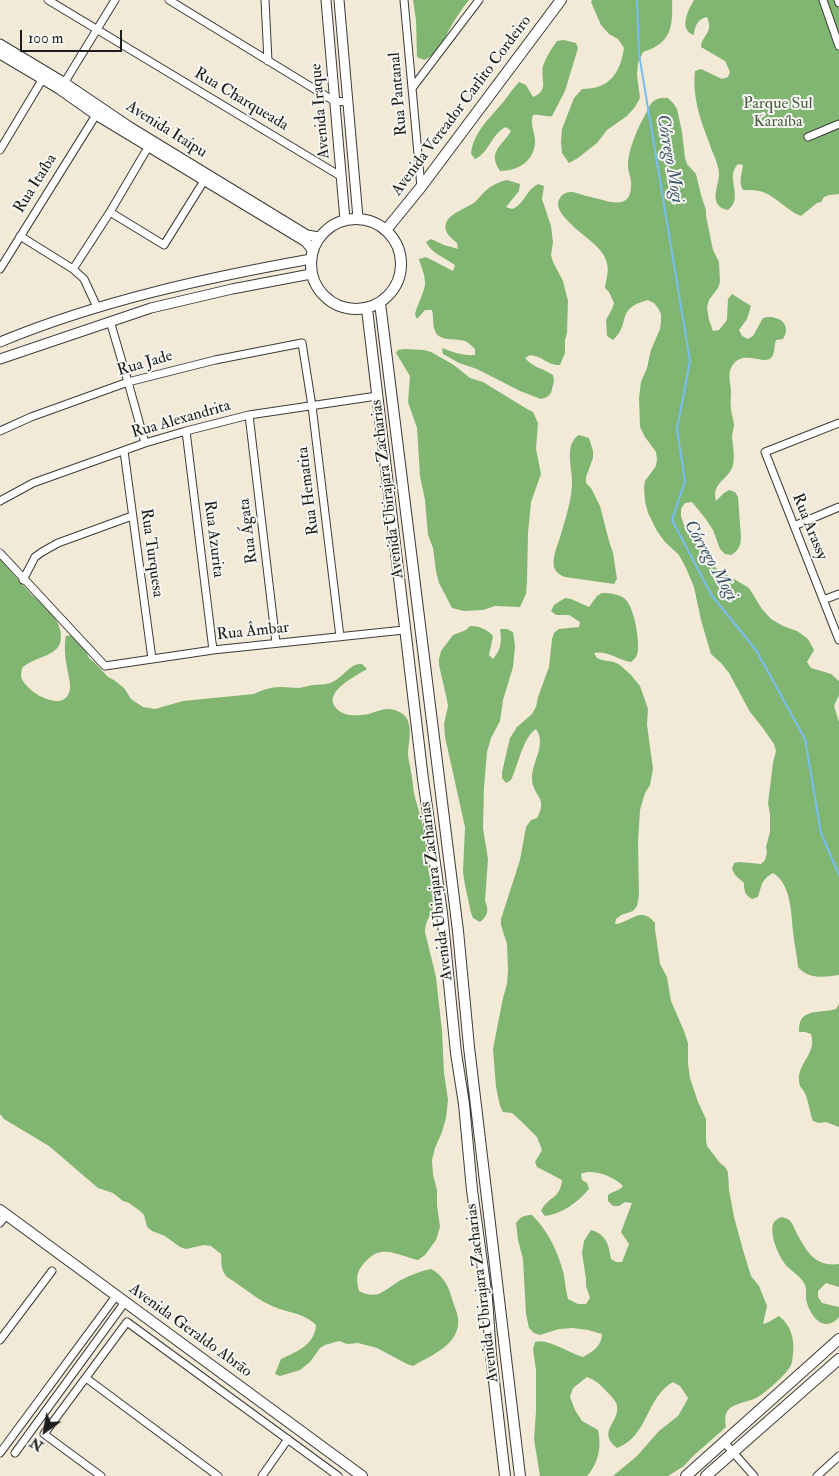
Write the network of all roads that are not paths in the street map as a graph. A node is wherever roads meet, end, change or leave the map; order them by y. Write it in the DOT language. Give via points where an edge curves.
graph roads {
  1 [pos="48,0"];
  2 [pos="115,0"];
  3 [pos="169,0"];
  4 [pos="265,0"];
  5 [pos="326,0"];
  6 [pos="339,0"];
  7 [pos="404,0"];
  8 [pos="479,0"];
  9 [pos="561,0"];
  10 [pos="823,0"];
  11 [pos="97,30"];
  12 [pos="0,44"];
  13 [pos="839,46"];
  14 [pos="0,54"];
  15 [pos="268,61"];
  16 [pos="44,76"];
  17 [pos="62,86"];
  18 [pos="412,87"];
  19 [pos="334,101"];
  20 [pos="347,102"];
  21 [pos="96,115"];
  22 [pos="839,124"];
  23 [pos="808,138"];
  24 [pos="151,144"];
  25 [pos="0,150"];
  26 [pos="206,177"];
  27 [pos="342,178"];
  28 [pos="421,187"];
  29 [pos="110,212"];
  30 [pos="358,218"];
  31 [pos="345,220"];
  32 [pos="386,230"];
  33 [pos="20,236"];
  34 [pos="319,238"];
  35 [pos="312,254"];
  36 [pos="0,269"];
  37 [pos="73,270"];
  38 [pos="311,274"];
  39 [pos="154,292"];
  40 [pos="380,303"];
  41 [pos="97,307"];
  42 [pos="157,307"];
  43 [pos="367,308"];
  44 [pos="56,322"];
  45 [pos="110,322"];
  46 [pos="56,340"];
  47 [pos="0,342"];
  48 [pos="302,343"];
  49 [pos="0,359"];
  50 [pos="128,382"];
  51 [pos="377,396"];
  52 [pos="312,406"];
  53 [pos="250,415"];
  54 [pos="839,423"];
  55 [pos="0,431"];
  56 [pos="186,431"];
  57 [pos="145,443"];
  58 [pos="124,451"];
  59 [pos="0,501"];
  60 [pos="839,507"];
  61 [pos="132,516"];
  62 [pos="794,526"];
  63 [pos="0,554"];
  64 [pos="23,580"];
  65 [pos="839,594"];
  66 [pos="823,600"];
  67 [pos="404,630"];
  68 [pos="340,637"];
  69 [pos="839,640"];
  70 [pos="276,643"];
  71 [pos="213,650"];
  72 [pos="152,659"];
  73 [pos="2,1216"];
  74 [pos="52,1271"];
  75 [pos="116,1296"];
  76 [pos="125,1302"];
  77 [pos="839,1339"];
  78 [pos="0,1340"];
  79 [pos="839,1358"];
  80 [pos="86,1378"];
  81 [pos="288,1439"];
  82 [pos="724,1442"];
  83 [pos="733,1452"];
  84 [pos="0,1453"];
  85 [pos="15,1453"];
  86 [pos="839,1456"];
  87 [pos="101,1476"];
  88 [pos="218,1476"];
  89 [pos="262,1476"];
  90 [pos="338,1476"];
  91 [pos="362,1476"];
  92 [pos="506,1476"];
  93 [pos="520,1476"];
  94 [pos="686,1476"];
  95 [pos="706,1476"];
  96 [pos="754,1476"];
  97 [pos="818,1476"];
  1 -- 11 [label="street, Rua Charqueada"];
  2 -- 11 [label="street"];
  3 -- 15 [label="street"];
  4 -- 15 [label="street"];
  5 -- 19 [label="street, Avenida Iraque"];
  6 -- 20 [label="street, Avenida Iraque"];
  7 -- 18 [label="street, Rua Pantanal"];
  8 -- 18 [label="street"];
  9 -- 28 [label="main road, Avenida Vereador Carlito Cordeiro"];
  10 -- 13 [label="street"];
  11 -- 17 [label="street"];
  11 -- 27 [label="street, Rua Charqueada"];
  12 -- 16 [label="street, Avenida Itaipu"];
  14 -- 16 [label="street, Avenida Itaipu"];
  15 -- 19 [label="street"];
  16 -- 17 [label="street, Avenida Itaipu"];
  16 -- 25 [label="street"];
  17 -- 21 [label="street, Avenida Itaipu"];
  17 -- 24 [label="street, Avenida Itaipu"];
  18 -- 28 [label="street, Rua Pantanal"];
  19 -- 20 [label="street"];
  19 -- 27 [label="street, Avenida Iraque"];
  20 -- 30 [label="street, Avenida Iraque"];
  21 -- 24 [label="street, Avenida Itaipu"];
  21 -- 33 [label="street, Rua Itaíba"];
  22 -- 23 [label="street"];
  24 -- 26 [label="street, Avenida Itaipu"];
  24 -- 29 [label="street"];
  26 -- 29 [label="street" via="164,245"];
  26 -- 34 [label="street, Avenida Itaipu" via="307,235"];
  26 -- 35 [label="street, Avenida Itaipu" via="306,242"];
  27 -- 31 [label="street, Avenida Iraque"];
  28 -- 32 [label="main road, Avenida Vereador Carlito Cordeiro"];
  29 -- 37 [label="street"];
  30 -- 31 [label="main road"];
  30 -- 32 [label="main road"];
  31 -- 34 [label="main road" via="335,223"];
  32 -- 40 [label="main road" via="398,246 402,265 392,293"];
  33 -- 36 [label="street, Rua Itaíba"];
  33 -- 37 [label="street"];
  34 -- 35 [label="main road"];
  35 -- 38 [label="main road"];
  35 -- 39 [label="street"];
  37 -- 41 [label="street" via="84,279"];
  38 -- 42 [label="street"];
  38 -- 43 [label="main road" via="322,295 332,303 355,310"];
  39 -- 41 [label="street"];
  39 -- 42 [label="street"];
  40 -- 43 [label="main road"];
  40 -- 93 [label="main road, Avenida Ubirajara Zacharias" via="457,922"];
  41 -- 44 [label="street"];
  42 -- 45 [label="street"];
  43 -- 51 [label="main road, Avenida Ubirajara Zacharias"];
  44 -- 46 [label="street" via="50,329"];
  44 -- 47 [label="street"];
  45 -- 46 [label="street"];
  45 -- 50 [label="street"];
  46 -- 49 [label="street"];
  48 -- 50 [label="street, Rua Jade"];
  48 -- 52 [label="street, Rua Hematita"];
  50 -- 55 [label="street, Rua Jade"];
  50 -- 57 [label="street"];
  51 -- 52 [label="street, Rua Alexandrita"];
  51 -- 67 [label="main road, Avenida Ubirajara Zacharias"];
  52 -- 53 [label="street, Rua Alexandrita"];
  52 -- 68 [label="street, Rua Hematita"];
  53 -- 56 [label="street, Rua Alexandrita"];
  53 -- 70 [label="street, Rua Ágata"];
  54 -- 62 [label="street, Rua Arassy" via="765,452"];
  56 -- 57 [label="street, Rua Alexandrita"];
  56 -- 71 [label="street, Rua Azurita"];
  57 -- 58 [label="street, Rua Alexandrita"];
  58 -- 59 [label="street, Rua Alexandrita" via="33,483"];
  58 -- 61 [label="street, Rua Turquesa"];
  60 -- 62 [label="street"];
  61 -- 64 [label="street" via="42,552 35,557"];
  61 -- 72 [label="street, Rua Turquesa"];
  62 -- 66 [label="street, Rua Arassy"];
  63 -- 64 [label="street"];
  64 -- 72 [label="street, Rua Âmbar" via="105,666"];
  65 -- 66 [label="street"];
  66 -- 69 [label="street, Rua Arassy"];
  67 -- 68 [label="street, Rua Âmbar"];
  67 -- 92 [label="main road, Avenida Ubirajara Zacharias" via="442,913"];
  68 -- 70 [label="street, Rua Âmbar"];
  70 -- 71 [label="street, Rua Âmbar"];
  71 -- 72 [label="street, Rua Âmbar"];
  73 -- 75 [label="main road, Avenida Geraldo Abrão"];
  74 -- 78 [label="street"];
  75 -- 76 [label="main road, Avenida Geraldo Abrão"];
  75 -- 84 [label="street"];
  76 -- 85 [label="street"];
  76 -- 91 [label="main road, Avenida Geraldo Abrão"];
  77 -- 82 [label="main road"];
  79 -- 83 [label="main road"];
  80 -- 81 [label="street" via="127,1322"];
  80 -- 87 [label="street" via="44,1434"];
  80 -- 88 [label="street"];
  81 -- 89 [label="street"];
  81 -- 90 [label="street"];
  82 -- 83 [label="street"];
  82 -- 94 [label="main road"];
  83 -- 95 [label="main road"];
  83 -- 96 [label="street"];
  86 -- 97 [label="street"];
}
